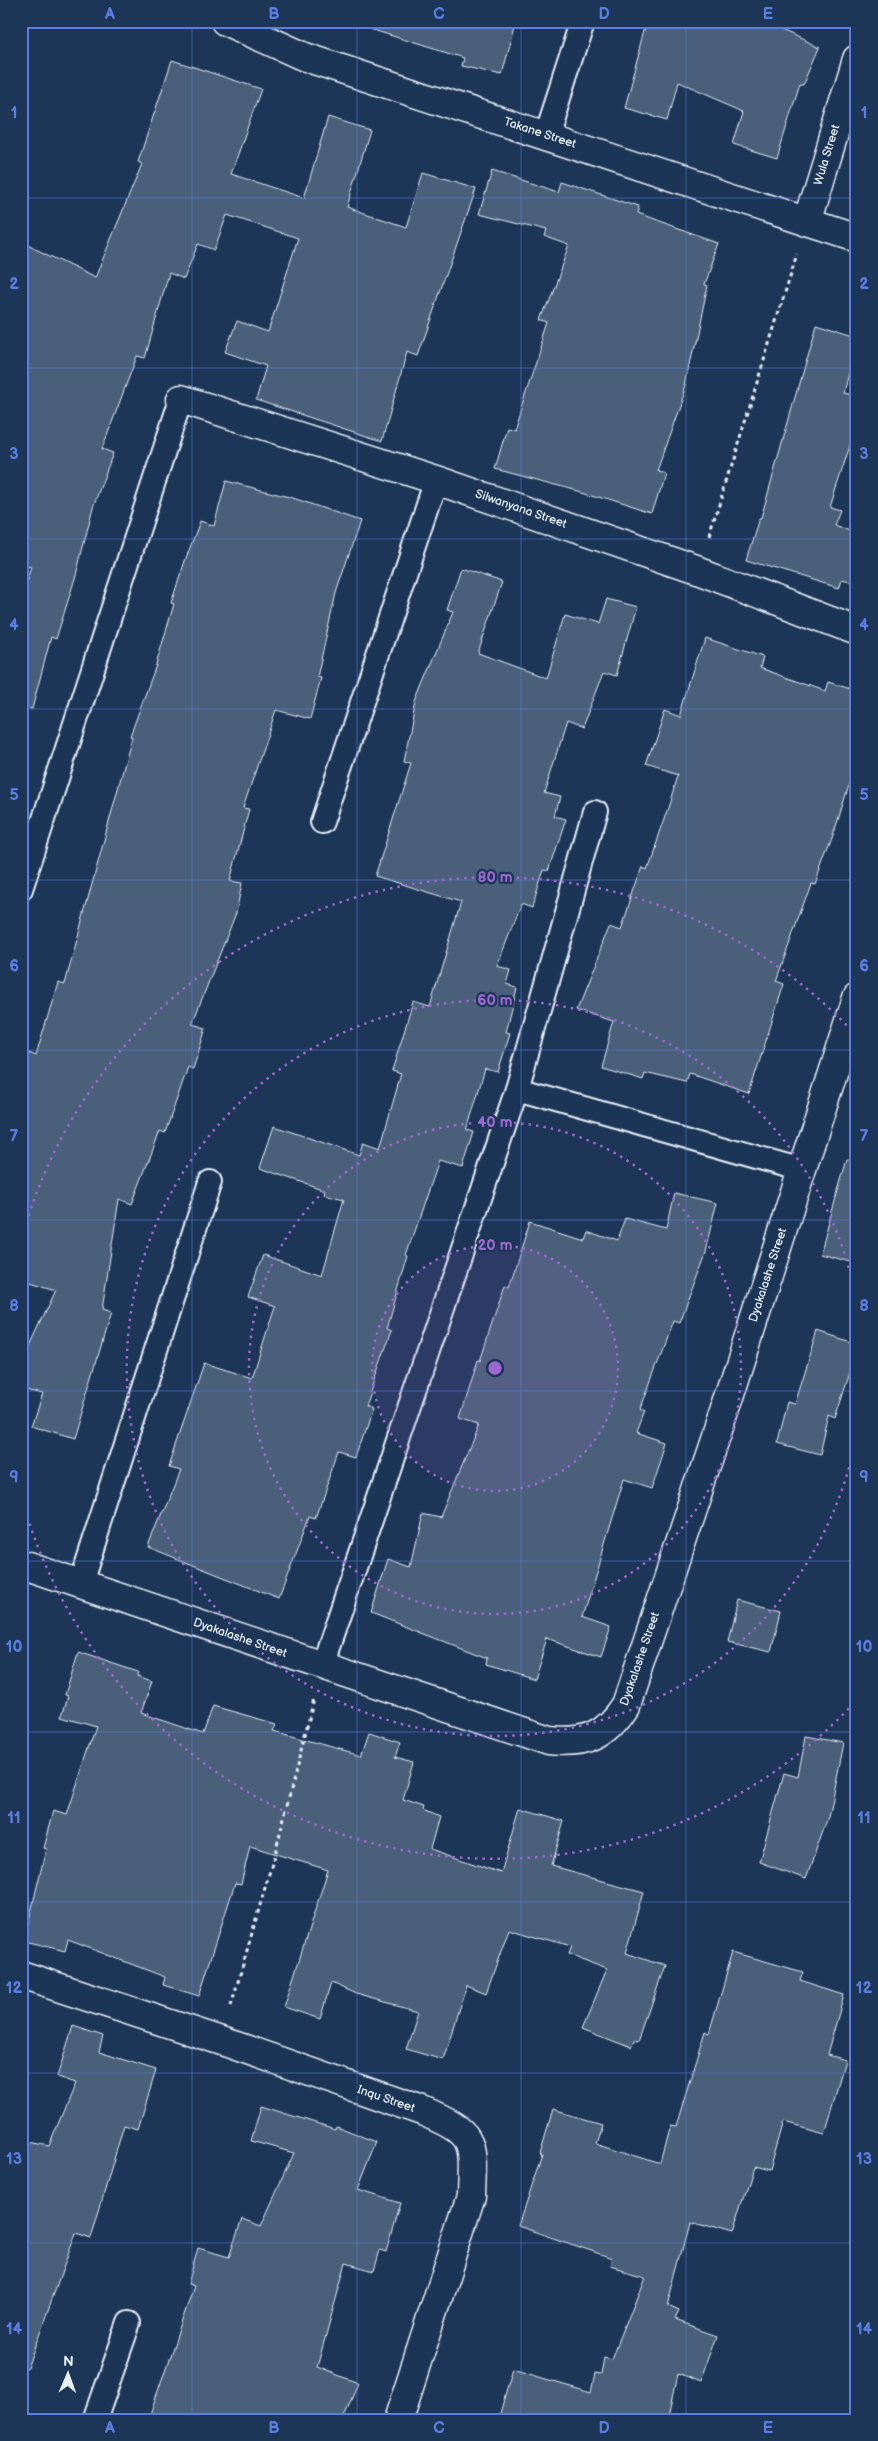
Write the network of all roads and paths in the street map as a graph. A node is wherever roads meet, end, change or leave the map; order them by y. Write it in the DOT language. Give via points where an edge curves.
graph roads {
  1 [pos="226,21"];
  2 [pos="583,21"];
  3 [pos="857,59"];
  4 [pos="546,135"];
  5 [pos="807,222"];
  6 [pos="857,238"];
  7 [pos="181,398"];
  8 [pos="436,480"];
  9 [pos="699,571"];
  10 [pos="857,632"];
  11 [pos="595,812"];
  12 [pos="322,822"];
  13 [pos="21,890"];
  14 [pos="857,998"];
  15 [pos="517,1089"];
  16 [pos="802,1170"];
  17 [pos="210,1182"];
  18 [pos="21,1564"];
  19 [pos="81,1583"];
  20 [pos="322,1665"];
  21 [pos="21,1975"];
  22 [pos="222,2041"];
  23 [pos="129,2323"];
  24 [pos="95,2420"];
  25 [pos="398,2420"];
  1 -- 4 [label="street, Takane Street" via="305,57"];
  2 -- 4 [label="lane"];
  3 -- 5 [label="street, Wula Street"];
  4 -- 5 [label="street, Takane Street"];
  5 -- 6 [label="street, Takane Street"];
  5 -- 9 [label="path"];
  7 -- 8 [label="street, Silwanyana Street"];
  7 -- 13 [label="lane"];
  8 -- 9 [label="street, Silwanyana Street"];
  8 -- 12 [label="lane"];
  9 -- 10 [label="street, Silwanyana Street"];
  11 -- 15 [label="lane"];
  14 -- 16 [label="street, Dyakalashe Street"];
  15 -- 16 [label="lane"];
  15 -- 20 [label="lane"];
  16 -- 20 [label="street, Dyakalashe Street" via="626,1705 615,1722 586,1739 570,1743 549,1741"];
  17 -- 19 [label="lane"];
  18 -- 19 [label="street, Dyakalashe Street"];
  19 -- 20 [label="street, Dyakalashe Street"];
  20 -- 22 [label="path" via="275,1853"];
  21 -- 22 [label="street, Inqu Street"];
  22 -- 25 [label="street, Inqu Street" via="422,2111 453,2124 468,2139 472,2157 471,2196"];
  23 -- 24 [label="lane"];
}
